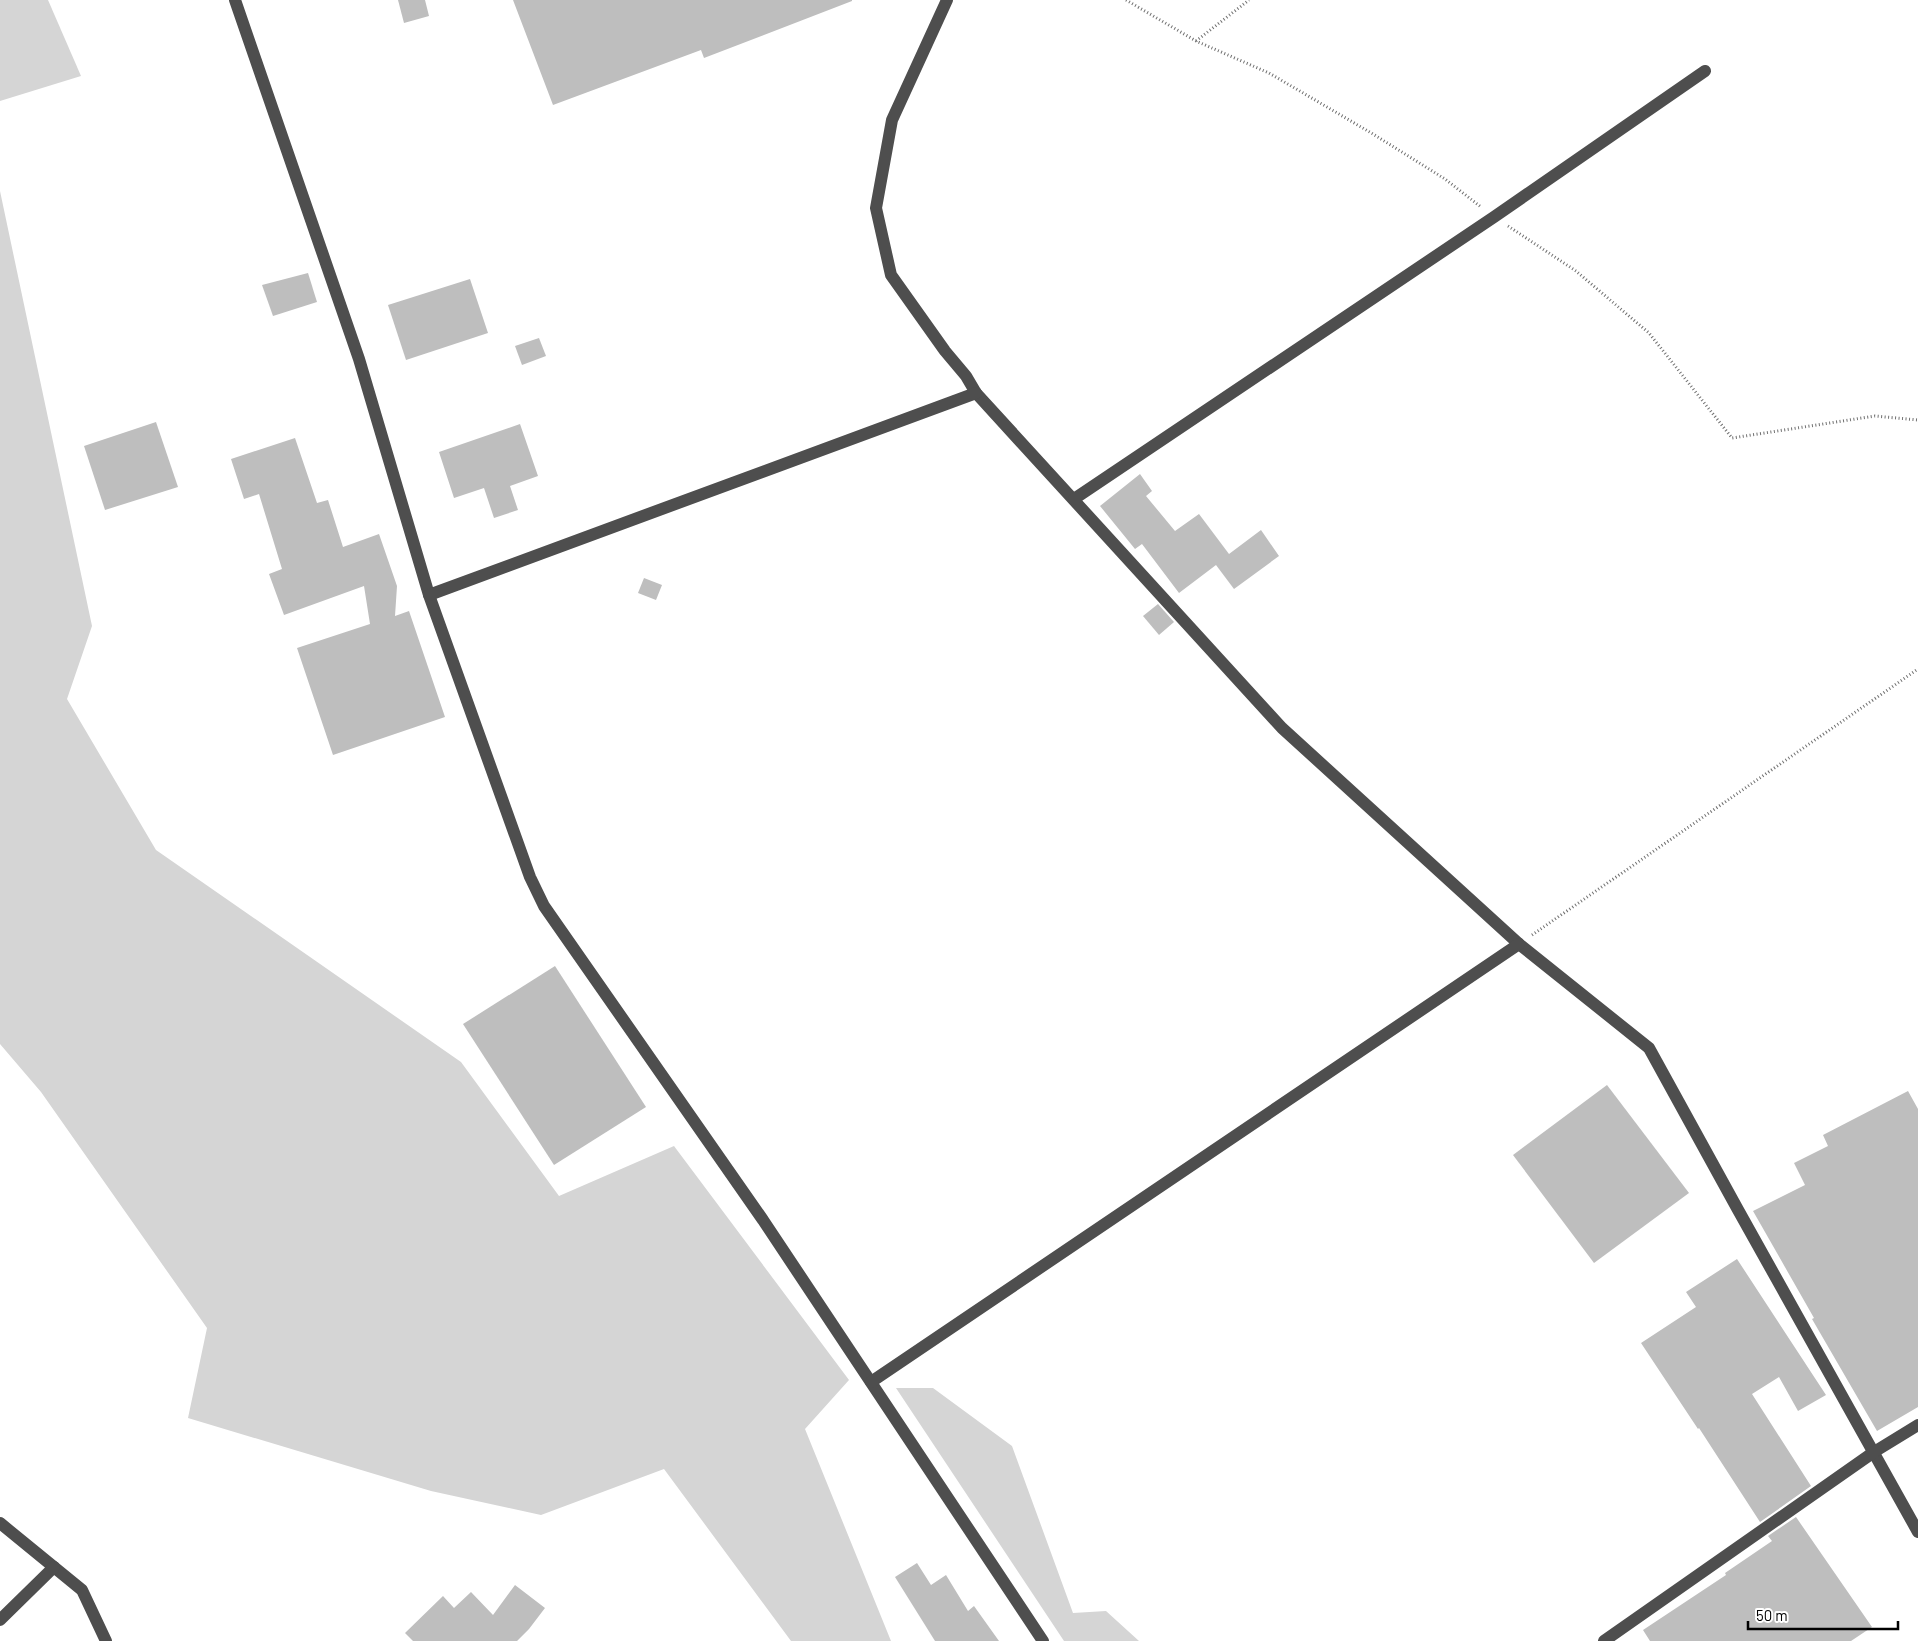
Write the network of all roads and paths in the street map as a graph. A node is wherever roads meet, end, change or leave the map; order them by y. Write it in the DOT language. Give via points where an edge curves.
graph roads {
  1 [pos="234,0"];
  2 [pos="947,0"];
  3 [pos="1126,0"];
  4 [pos="1249,0"];
  5 [pos="1196,41"];
  6 [pos="1705,71"];
  7 [pos="1494,217"];
  8 [pos="976,393"];
  9 [pos="1918,420"];
  10 [pos="1074,499"];
  11 [pos="429,595"];
  12 [pos="1918,669"];
  13 [pos="1519,944"];
  14 [pos="871,1382"];
  15 [pos="1918,1425"];
  16 [pos="1874,1452"];
  17 [pos="0,1523"];
  18 [pos="1918,1532"];
  19 [pos="54,1568"];
  20 [pos="0,1620"];
  21 [pos="106,1641"];
  22 [pos="1043,1641"];
  23 [pos="1604,1641"];
  1 -- 11 [label="street" via="359,359"];
  2 -- 8 [label="street" via="892,120 876,208 891,275"];
  3 -- 5 [label="path"];
  4 -- 5 [label="path"];
  5 -- 7 [label="path" via="1269,73 1341,115 1445,179"];
  6 -- 7 [label="street"];
  7 -- 9 [label="path" via="1576,271 1649,333 1732,438 1875,416"];
  7 -- 10 [label="street"];
  8 -- 10 [label="street"];
  8 -- 11 [label="street"];
  10 -- 13 [label="street" via="1282,728"];
  11 -- 14 [label="street" via="530,877 544,906 763,1220"];
  12 -- 13 [label="path"];
  13 -- 14 [label="street"];
  13 -- 16 [label="street" via="1649,1048"];
  14 -- 22 [label="street"];
  15 -- 16 [label="street"];
  16 -- 18 [label="street"];
  16 -- 23 [label="street"];
  17 -- 19 [label="street"];
  19 -- 20 [label="street"];
  19 -- 21 [label="street" via="82,1590"];
}
